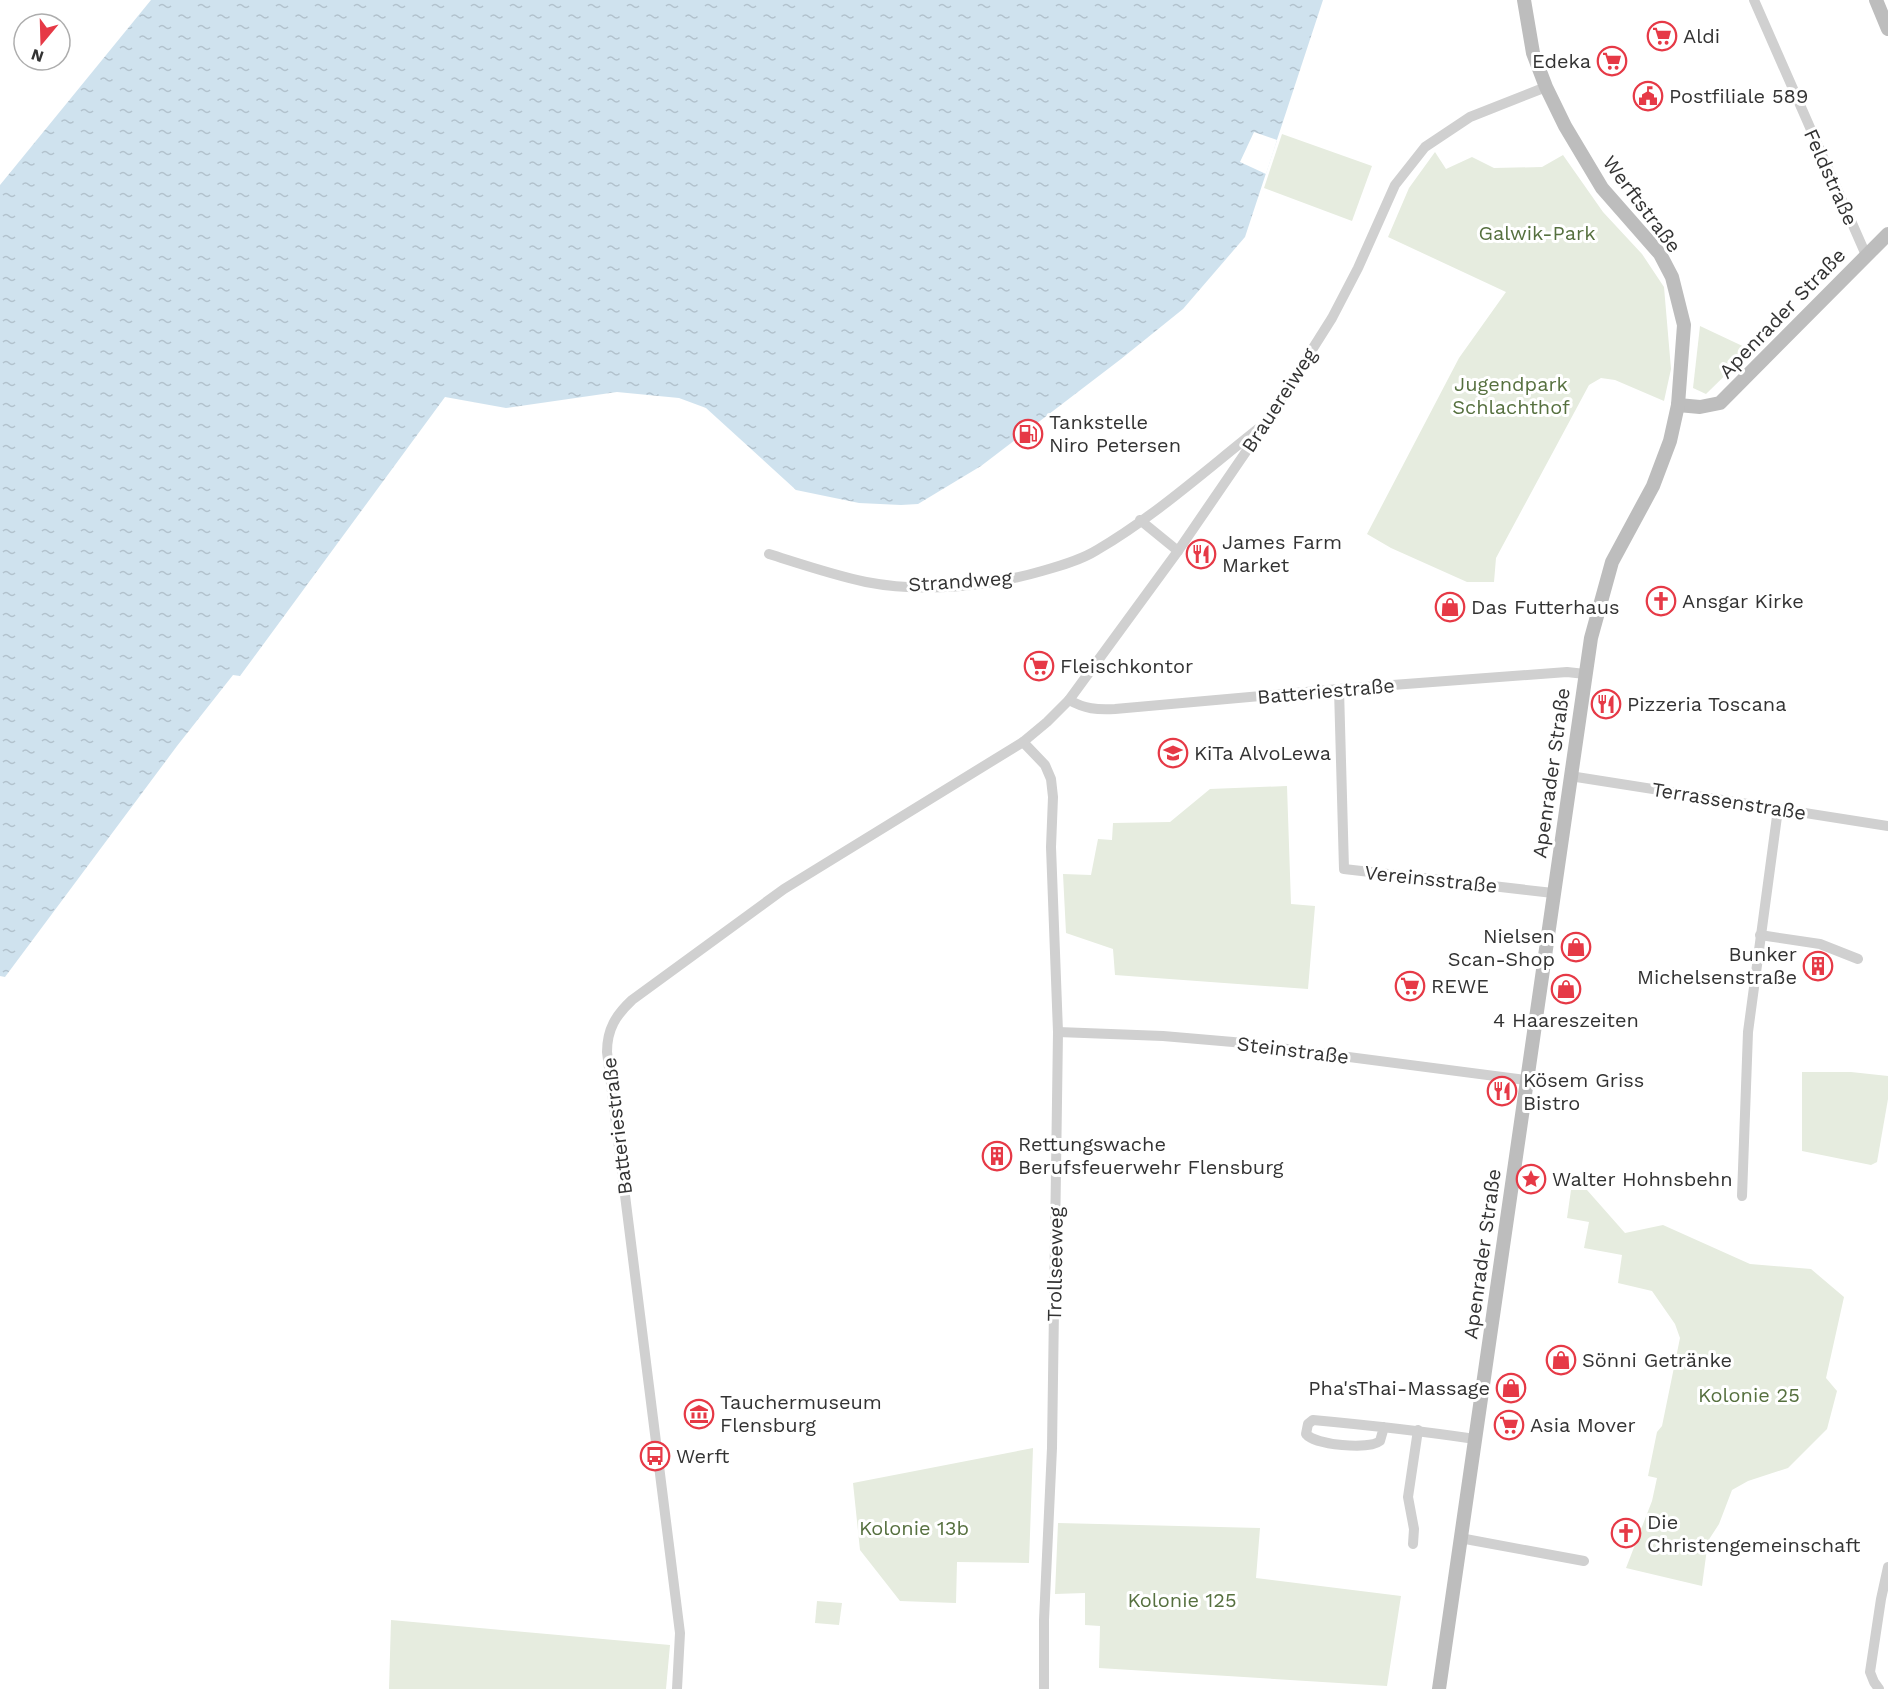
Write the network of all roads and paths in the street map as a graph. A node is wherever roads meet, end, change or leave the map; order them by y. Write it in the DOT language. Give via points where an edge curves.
graph roads {
  1 [pos="1524,0"];
  2 [pos="1754,0"];
  3 [pos="1876,0"];
  4 [pos="1888,29"];
  5 [pos="1546,87"];
  6 [pos="1888,234"];
  7 [pos="1866,255"];
  8 [pos="1678,405"];
  9 [pos="1267,421"];
  10 [pos="1140,520"];
  11 [pos="1178,551"];
  12 [pos="769,554"];
  13 [pos="1585,674"];
  14 [pos="1339,689"];
  15 [pos="1069,700"];
  16 [pos="1023,742"];
  17 [pos="1570,776"];
  18 [pos="1778,809"];
  19 [pos="1888,826"];
  20 [pos="1553,893"];
  21 [pos="1760,935"];
  22 [pos="1857,959"];
  23 [pos="1058,1032"];
  24 [pos="1526,1080"];
  25 [pos="1743,1196"];
  26 [pos="1384,1427"];
  27 [pos="1418,1430"];
  28 [pos="1475,1439"];
  29 [pos="1460,1539"];
  30 [pos="1413,1545"];
  31 [pos="1584,1561"];
  32 [pos="1888,1567"];
  33 [pos="677,1689"];
  34 [pos="1044,1689"];
  35 [pos="1438,1689"];
  36 [pos="1879,1689"];
  1 -- 5 [label="main road, Werftstraße" via="1533,53"];
  2 -- 7 [label="street, Feldstraße"];
  3 -- 4 [label="main road"];
  5 -- 8 [label="main road, Werftstraße" via="1602,188 1660,254 1672,277 1684,325"];
  5 -- 9 [label="street, Brauereiweg" via="1470,117 1425,147 1395,185 1359,268"];
  6 -- 7 [label="main road, Apenrader Straße"];
  7 -- 8 [label="main road, Apenrader Straße" via="1720,403 1700,407"];
  8 -- 13 [label="main road, Apenrader Straße" via="1653,486 1612,562"];
  9 -- 10 [label="street, Strandweg"];
  9 -- 11 [label="street, Brauereiweg"];
  10 -- 11 [label="street"];
  10 -- 12 [label="street, Strandweg" via="1096,551 1061,566 990,584 904,586 867,582"];
  11 -- 15 [label="street, Brauereiweg"];
  13 -- 14 [label="street, Batteriestraße" via="1567,672"];
  13 -- 17 [label="main road, Apenrader Straße"];
  14 -- 15 [label="street, Batteriestraße" via="1105,710 1081,707"];
  14 -- 20 [label="street, Vereinsstraße" via="1344,869"];
  15 -- 16 [label="street, Brauereiweg"];
  16 -- 23 [label="street, Trollseeweg" via="1045,765 1051,779"];
  16 -- 33 [label="street, Batteriestraße" via="766,901 632,1000 621,1011 607,1038 680,1633"];
  17 -- 18 [label="street, Terrassenstraße"];
  17 -- 20 [label="main road, Apenrader Straße"];
  18 -- 19 [label="street, Terrassenstraße"];
  18 -- 21 [label="street"];
  20 -- 24 [label="main road, Apenrader Straße"];
  21 -- 22 [label="street" via="1820,944"];
  21 -- 25 [label="street" via="1748,1032"];
  23 -- 24 [label="street, Steinstraße" via="1201,1039"];
  23 -- 34 [label="street, Trollseeweg" via="1053,1436"];
  24 -- 28 [label="main road, Apenrader Straße"];
  26 -- 26 [label="street" via="1313,1420 1306,1434 1316,1441 1368,1446 1380,1442"];
  26 -- 27 [label="street"];
  27 -- 28 [label="street"];
  27 -- 30 [label="street" via="1408,1497"];
  28 -- 29 [label="main road, Apenrader Straße"];
  29 -- 31 [label="street"];
  29 -- 35 [label="main road, Apenrader Straße"];
  32 -- 36 [label="street" via="1870,1672"];
}
